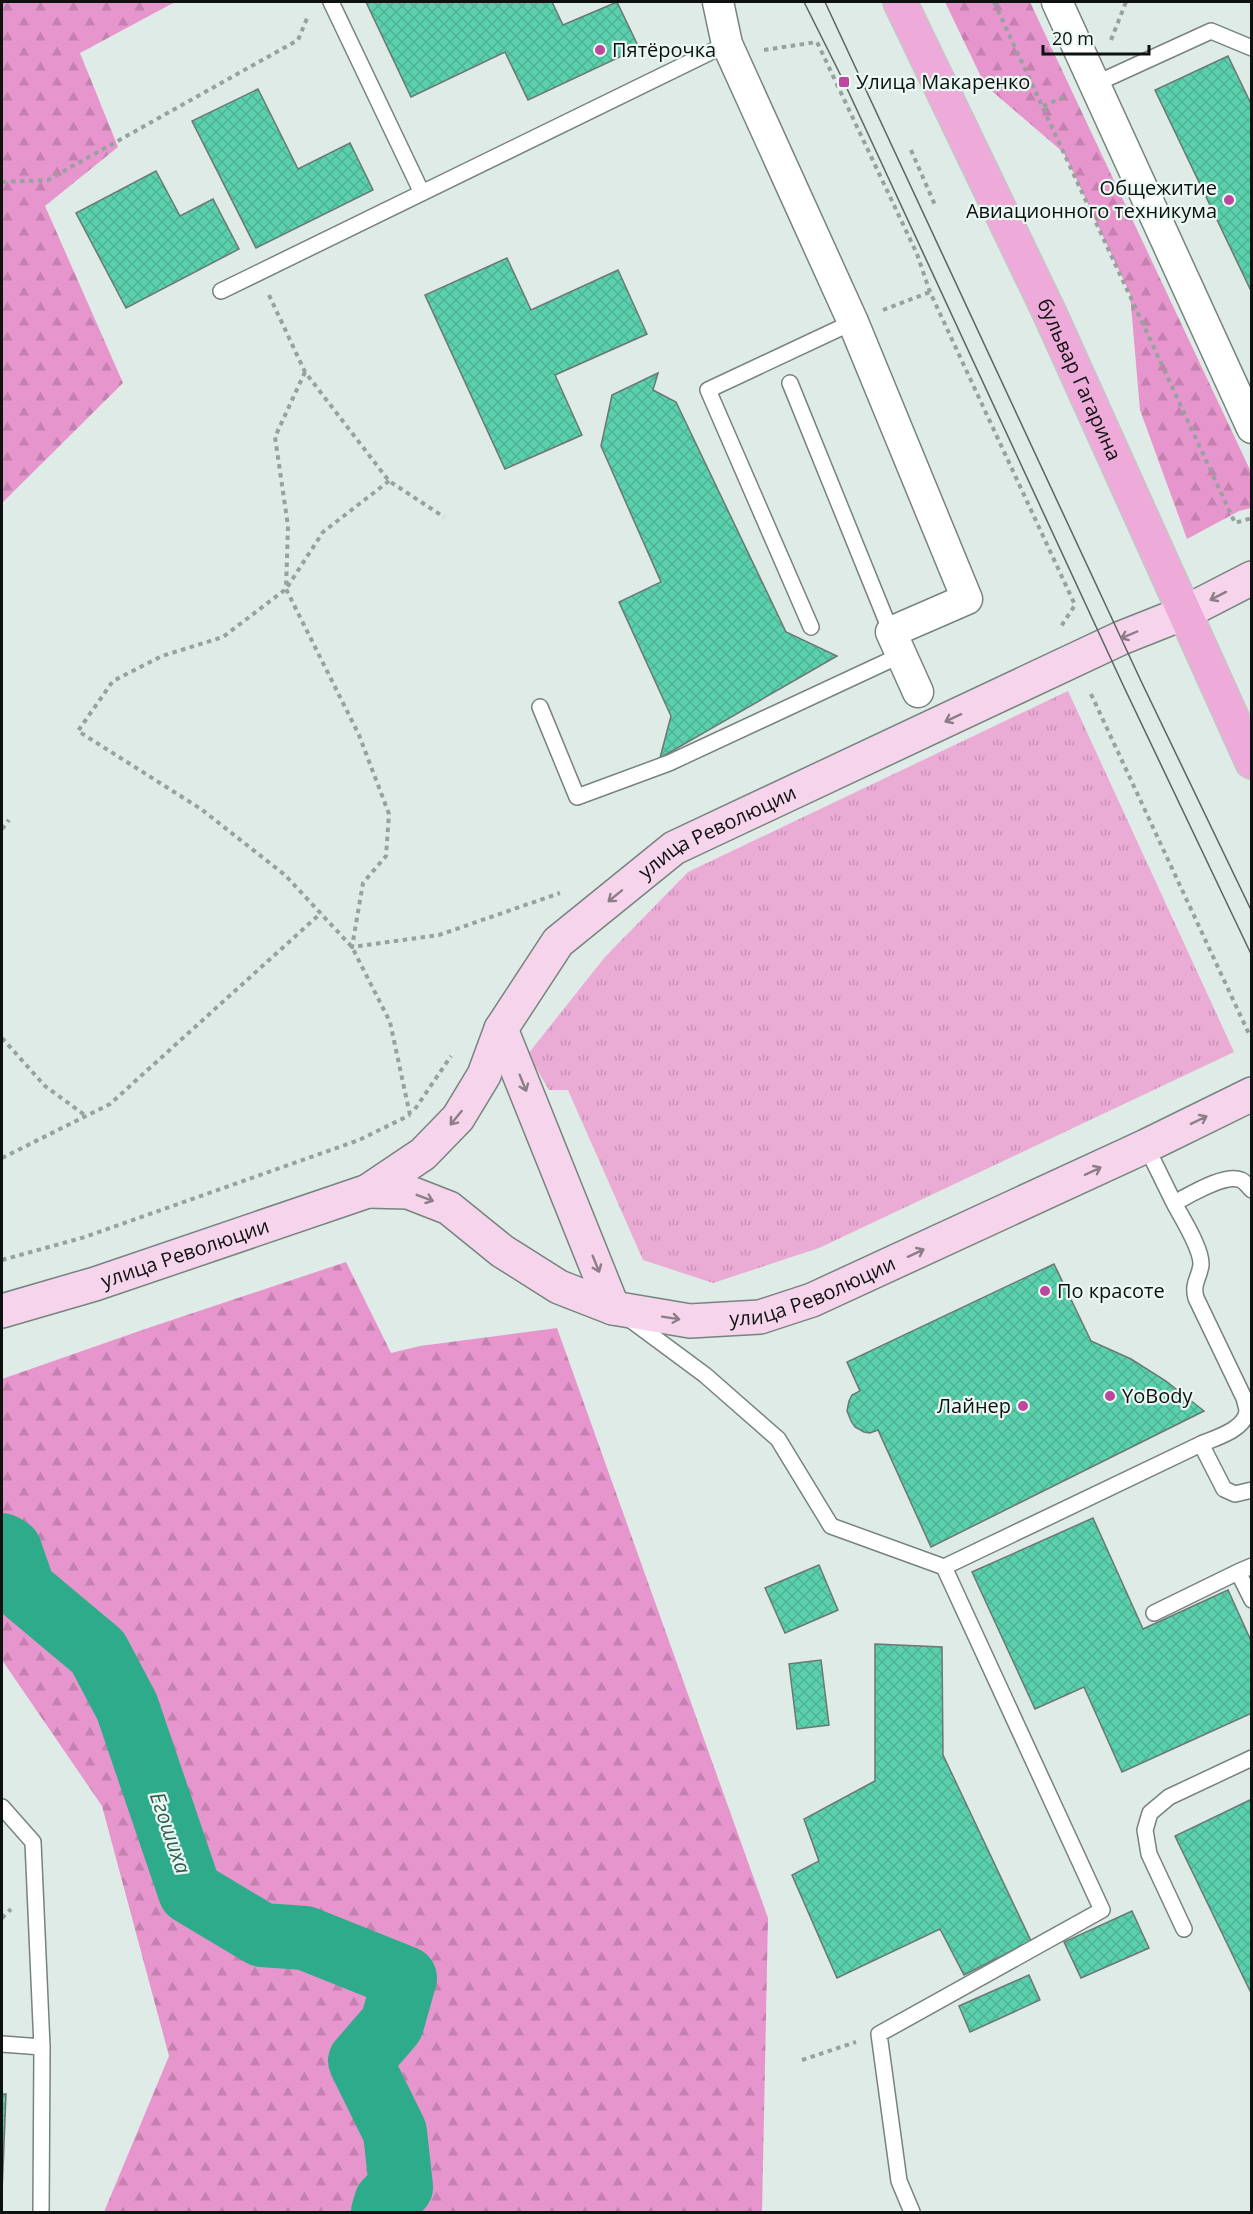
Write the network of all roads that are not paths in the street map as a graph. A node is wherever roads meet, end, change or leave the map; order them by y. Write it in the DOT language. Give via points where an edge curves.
graph roads {
  1 [pos="331,2"];
  2 [pos="718,2"];
  3 [pos="900,2"];
  4 [pos="1057,2"];
  5 [pos="1251,48"];
  6 [pos="729,50"];
  7 [pos="1095,84"];
  8 [pos="422,193"];
  9 [pos="221,291"];
  10 [pos="853,322"];
  11 [pos="790,383"];
  12 [pos="1251,428"];
  13 [pos="1251,578"];
  14 [pos="1184,613"];
  15 [pos="811,627"];
  16 [pos="896,644"];
  17 [pos="918,692"];
  18 [pos="540,707"];
  19 [pos="1251,762"];
  20 [pos="501,1029"];
  21 [pos="1251,1094"];
  22 [pos="1146,1146"];
  23 [pos="368,1191"];
  24 [pos="1251,1191"];
  25 [pos="1174,1203"];
  26 [pos="613,1308"];
  27 [pos="2,1311"];
  28 [pos="1201,1444"];
  29 [pos="1251,1490"];
  30 [pos="944,1567"];
  31 [pos="1245,1569"];
  32 [pos="1251,1600"];
  33 [pos="1154,1613"];
  34 [pos="1251,1758"];
  35 [pos="2,1808"];
  36 [pos="1184,1929"];
  37 [pos="2,2044"];
  38 [pos="42,2047"];
  39 [pos="41,2212"];
  40 [pos="912,2212"];
  1 -- 8 [label="lane"];
  2 -- 6 [label="street"];
  3 -- 14 [label="main road, бульвар Гагарина" via="1050,314"];
  4 -- 7 [label="street"];
  5 -- 7 [label="lane" via="1211,31"];
  6 -- 8 [label="lane"];
  6 -- 10 [label="street"];
  7 -- 12 [label="street"];
  8 -- 9 [label="lane"];
  10 -- 15 [label="lane" via="708,390"];
  10 -- 16 [label="street" via="967,599"];
  11 -- 16 [label="lane"];
  13 -- 14 [label="main road, one-way"];
  14 -- 19 [label="main road, бульвар Гагарина"];
  14 -- 20 [label="main road, улица Революции, one-way" via="1121,638 674,848 558,942"];
  16 -- 17 [label="street"];
  16 -- 18 [label="lane" via="669,763 577,797"];
  20 -- 23 [label="main road, улица Революции, one-way" via="484,1075 458,1118 423,1154"];
  20 -- 26 [label="main road, one-way"];
  22 -- 21 [label="main road, улица Революции, one-way"];
  22 -- 25 [label="lane"];
  26 -- 22 [label="main road, улица Революции, one-way" via="690,1321 760,1317 812,1300"];
  23 -- 26 [label="main road, улица Революции, one-way" via="408,1192 449,1208 501,1251 559,1287"];
  23 -- 27 [label="main road, улица Революции" via="95,1284"];
  24 -- 25 [label="lane" via="1244,1181 1233,1178"];
  25 -- 28 [label="lane" via="1199,1253 1201,1265 1193,1287 1196,1298 1247,1411 1243,1422 1232,1430"];
  26 -- 30 [label="lane" via="705,1375 778,1439 831,1526"];
  28 -- 29 [label="lane" via="1224,1489 1235,1494"];
  28 -- 30 [label="lane"];
  30 -- 40 [label="lane" via="1102,1910 879,2034 899,2181"];
  31 -- 32 [label="lane"];
  31 -- 33 [label="lane"];
  34 -- 36 [label="lane" via="1169,1797 1150,1813 1145,1830 1149,1854"];
  35 -- 38 [label="lane" via="33,1842"];
  37 -- 38 [label="lane"];
  38 -- 39 [label="lane"];
}
